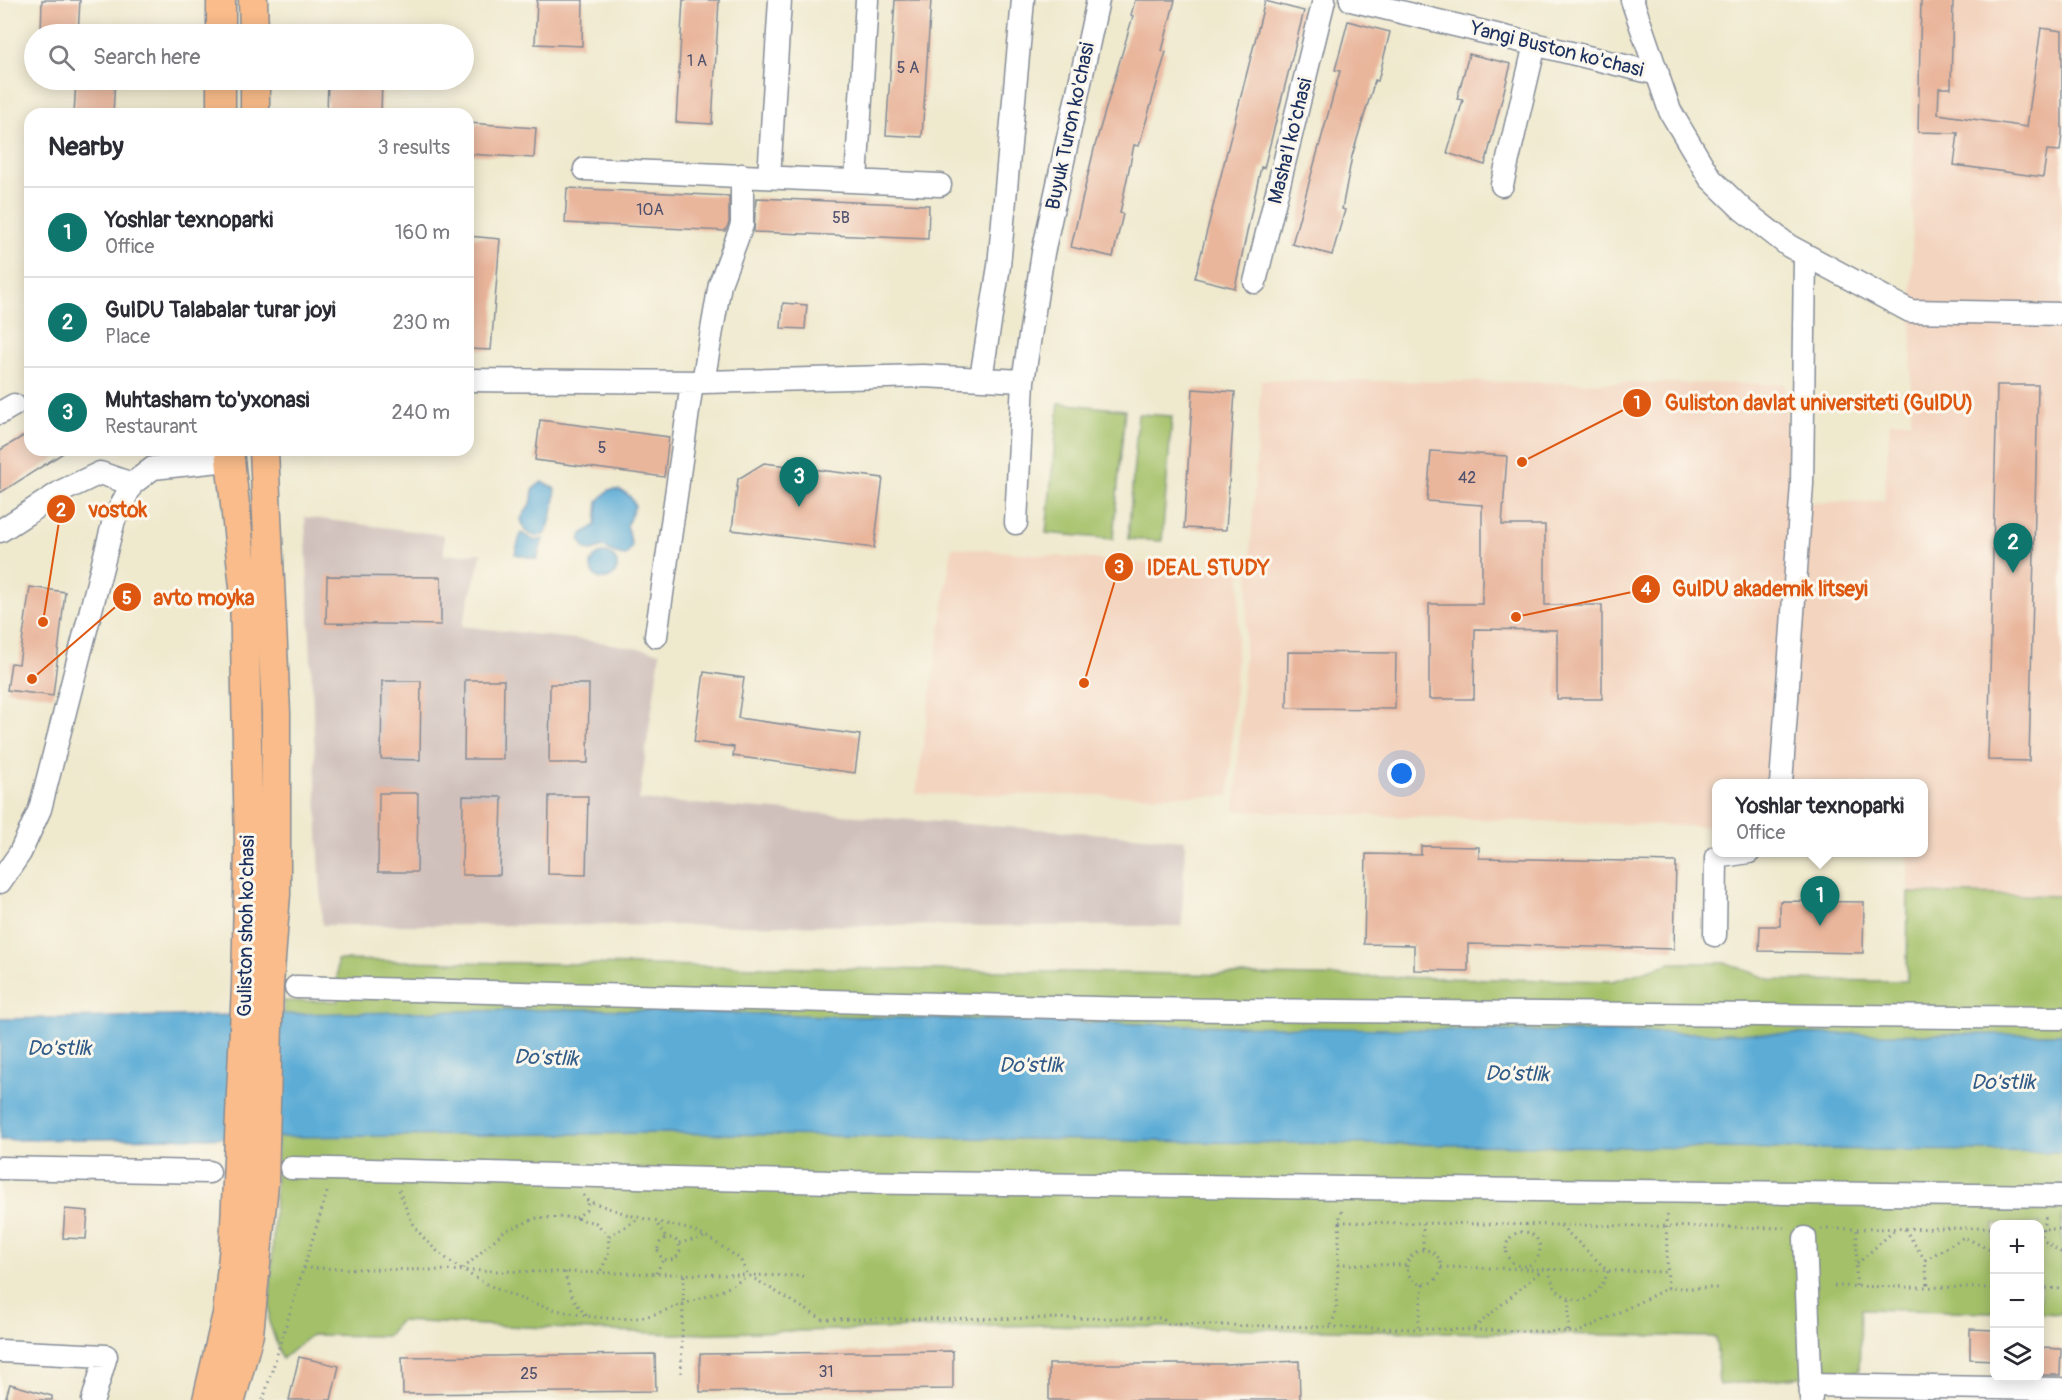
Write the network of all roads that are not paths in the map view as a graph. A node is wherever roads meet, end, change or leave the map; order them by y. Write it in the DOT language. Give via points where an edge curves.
graph roads {
  1 [pos="221,0"];
  2 [pos="254,0"];
  3 [pos="780,0"];
  4 [pos="867,0"];
  5 [pos="1023,0"];
  6 [pos="1098,0"];
  7 [pos="1324,0"];
  8 [pos="1351,0"];
  9 [pos="1632,0"];
  10 [pos="221,24"];
  11 [pos="254,24"];
  12 [pos="1534,44"];
  13 [pos="1658,74"];
  14 [pos="221,90"];
  15 [pos="255,90"];
  16 [pos="221,108"];
  17 [pos="255,108"];
  18 [pos="585,169"];
  19 [pos="742,175"];
  20 [pos="769,177"];
  21 [pos="856,182"];
  22 [pos="1502,184"];
  23 [pos="940,185"];
  24 [pos="1805,256"];
  25 [pos="1255,282"];
  26 [pos="2062,314"];
  27 [pos="981,378"];
  28 [pos="474,380"];
  29 [pos="1023,381"];
  30 [pos="698,382"];
  31 [pos="223,456"];
  32 [pos="229,456"];
  33 [pos="264,456"];
  34 [pos="132,484"];
  35 [pos="1016,523"];
  36 [pos="0,531"];
  37 [pos="656,636"];
  38 [pos="1781,779"];
  39 [pos="1716,857"];
  40 [pos="0,882"];
  41 [pos="1715,935"];
  42 [pos="270,986"];
  43 [pos="2062,1018"];
  44 [pos="0,1168"];
  45 [pos="291,1168"];
  46 [pos="209,1172"];
  47 [pos="251,1183"];
  48 [pos="2062,1196"];
  49 [pos="1802,1232"];
  50 [pos="1,1353"];
  51 [pos="2062,1389"];
  52 [pos="1811,1393"];
  53 [pos="1991,1394"];
  54 [pos="93,1400"];
  55 [pos="207,1400"];
  56 [pos="231,1400"];
  1 -- 10 [label="main road"];
  2 -- 11 [label="main road"];
  3 -- 20 [label="street"];
  4 -- 21 [label="street"];
  5 -- 27 [label="street" via="999,266"];
  6 -- 29 [label="street, Buyuk Turon ko'chasi" via="1043,252"];
  7 -- 25 [label="street, Masha'l ko'chasi"];
  8 -- 12 [label="street, Yangi Buston ko'chasi"];
  9 -- 13 [label="street"];
  12 -- 13 [label="street, Yangi Buston ko'chasi"];
  12 -- 22 [label="street"];
  13 -- 24 [label="street" via="1670,111 1710,178 1743,210"];
  14 -- 16 [label="main road"];
  15 -- 17 [label="main road"];
  18 -- 19 [label="street"];
  19 -- 20 [label="street"];
  19 -- 30 [label="street" via="742,225 720,284"];
  20 -- 21 [label="street"];
  21 -- 23 [label="street"];
  24 -- 26 [label="street" via="1910,311"];
  24 -- 38 [label="street" via="1802,484"];
  27 -- 29 [label="street"];
  27 -- 30 [label="street"];
  28 -- 30 [label="street"];
  29 -- 35 [label="street, Buyuk Turon ko'chasi"];
  30 -- 37 [label="street"];
  31 -- 34 [label="street" via="153,468"];
  32 -- 42 [label="main road, Guliston shoh ko'chasi" via="244,587 249,848"];
  33 -- 42 [label="main road, Guliston shoh ko'chasi" via="276,713 276,894"];
  34 -- 36 [label="street" via="100,473 62,491"];
  34 -- 40 [label="street" via="114,520 40,809 20,853"];
  39 -- 41 [label="street"];
  42 -- 43 [label="street" via="1132,1009"];
  42 -- 47 [label="main road, Guliston shoh ko'chasi"];
  44 -- 46 [label="street"];
  45 -- 48 [label="street" via="832,1182"];
  47 -- 55 [label="main road, Guliston shoh ko'chasi"];
  47 -- 56 [label="main road, Guliston shoh ko'chasi" via="249,1334"];
  49 -- 52 [label="street"];
  50 -- 54 [label="street" via="106,1356"];
  51 -- 53 [label="street"];
  52 -- 53 [label="street"];
}
